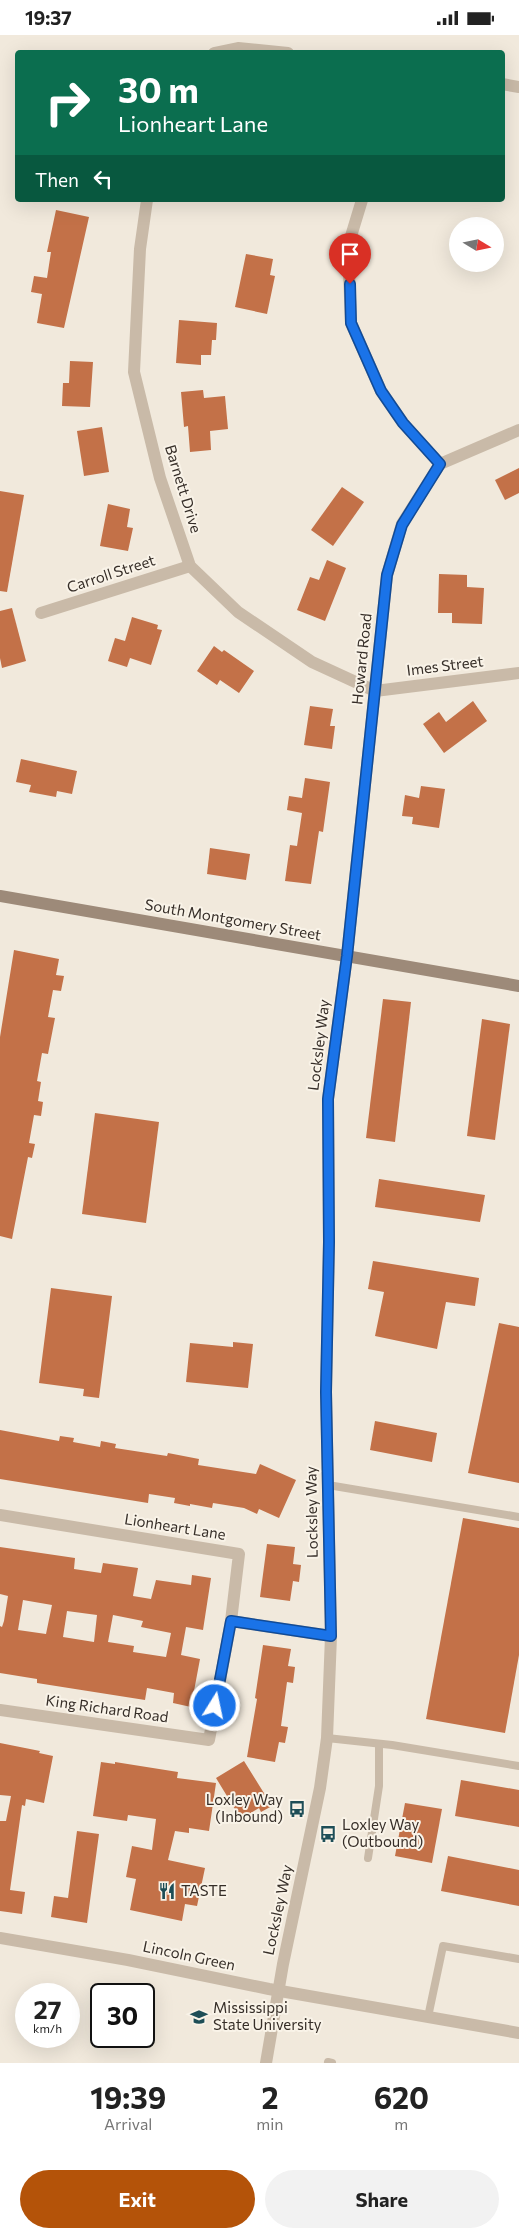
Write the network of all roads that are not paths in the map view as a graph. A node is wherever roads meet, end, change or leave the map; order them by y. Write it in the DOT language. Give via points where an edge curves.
graph roads {
  1 [pos="228,50"];
  2 [pos="258,50"];
  3 [pos="505,84"];
  4 [pos="519,87"];
  5 [pos="147,202"];
  6 [pos="361,202"];
  7 [pos="519,430"];
  8 [pos="440,464"];
  9 [pos="190,566"];
  10 [pos="41,613"];
  11 [pos="519,673"];
  12 [pos="375,691"];
  13 [pos="0,896"];
  14 [pos="347,956"];
  15 [pos="519,986"];
  16 [pos="328,1485"];
  17 [pos="0,1515"];
  18 [pos="519,1517"];
  19 [pos="231,1621"];
  20 [pos="331,1636"];
  21 [pos="0,1711"];
  22 [pos="327,1738"];
  23 [pos="379,1743"];
  24 [pos="519,1766"];
  25 [pos="368,1858"];
  26 [pos="0,1938"];
  27 [pos="519,1959"];
  28 [pos="280,1990"];
  29 [pos="428,2017"];
  30 [pos="519,2033"];
  31 [pos="266,2063"];
  1 -- 2 [label="street"];
  3 -- 4 [label="street"];
  5 -- 9 [label="street, Barnett Drive" via="140,249 134,372 160,478"];
  6 -- 8 [label="street" via="348,246 351,323 381,391 403,423"];
  7 -- 8 [label="street"];
  8 -- 12 [label="street, Howard Road" via="402,525 387,575"];
  9 -- 10 [label="street, Carroll Street"];
  9 -- 12 [label="street, Barnett Drive" via="238,612 295,651"];
  11 -- 12 [label="street, Imes Street"];
  12 -- 14 [label="street, Howard Road"];
  13 -- 14 [label="street, South Montgomery Street"];
  14 -- 15 [label="street, South Montgomery Street"];
  14 -- 16 [label="street, Locksley Way" via="328,1099"];
  16 -- 18 [label="lane"];
  16 -- 20 [label="street, Locksley Way"];
  17 -- 19 [label="street, Lionheart Lane" via="239,1554"];
  19 -- 20 [label="street"];
  19 -- 21 [label="street, King Richard Road" via="209,1740"];
  20 -- 22 [label="street, Locksley Way"];
  22 -- 23 [label="lane"];
  22 -- 28 [label="street, Locksley Way"];
  23 -- 24 [label="lane"];
  23 -- 25 [label="lane" via="379,1786"];
  26 -- 28 [label="street, Lincoln Green"];
  27 -- 29 [label="lane" via="443,1946"];
  28 -- 29 [label="street, Lincoln Green"];
  28 -- 31 [label="street, Locksley Way"];
  29 -- 30 [label="street, Lincoln Green"];
}
